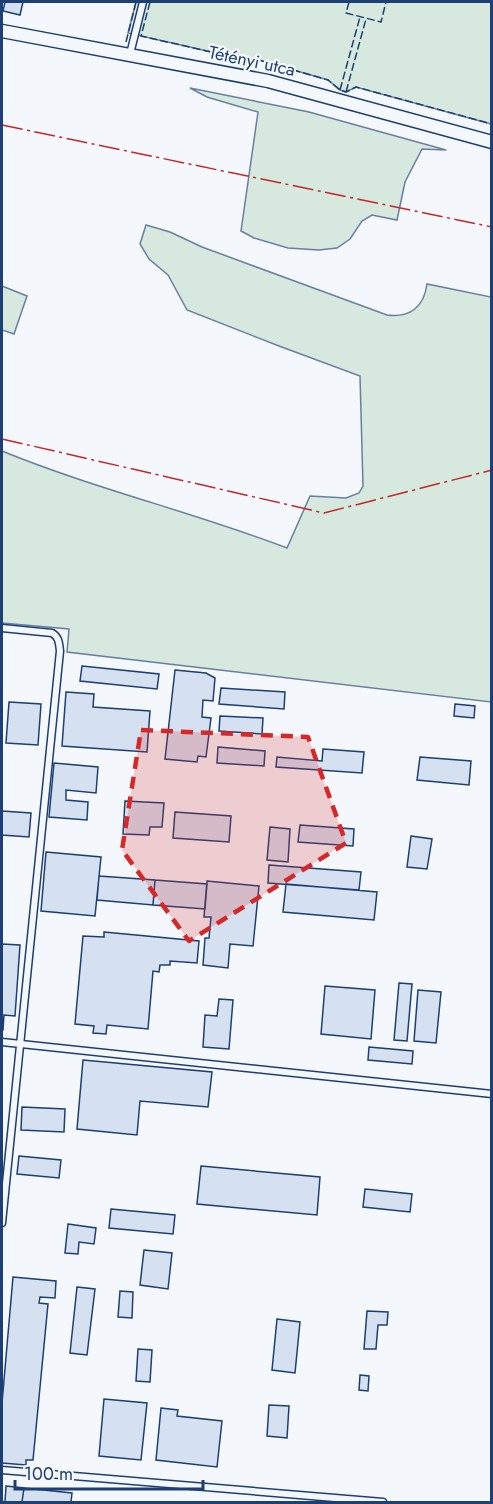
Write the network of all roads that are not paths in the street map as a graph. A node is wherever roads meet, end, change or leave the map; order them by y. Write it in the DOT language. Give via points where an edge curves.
graph roads {
  1 [pos="143,2"];
  2 [pos="2,30"];
  3 [pos="130,54"];
  4 [pos="492,142"];
  5 [pos="2,628"];
  6 [pos="2,1041"];
  7 [pos="19,1043"];
  8 [pos="492,1094"];
  9 [pos="2,1223"];
  10 [pos="2,1470"];
  11 [pos="382,1503"];
  1 -- 3 [label="lane"];
  2 -- 3 [label="street, Tétényi utca"];
  3 -- 4 [label="street, Tétényi utca" via="268,81"];
  5 -- 7 [label="lane" via="52,633 60,651"];
  6 -- 7 [label="lane"];
  7 -- 8 [label="lane"];
  7 -- 9 [label="lane"];
  10 -- 11 [label="lane"];
}
